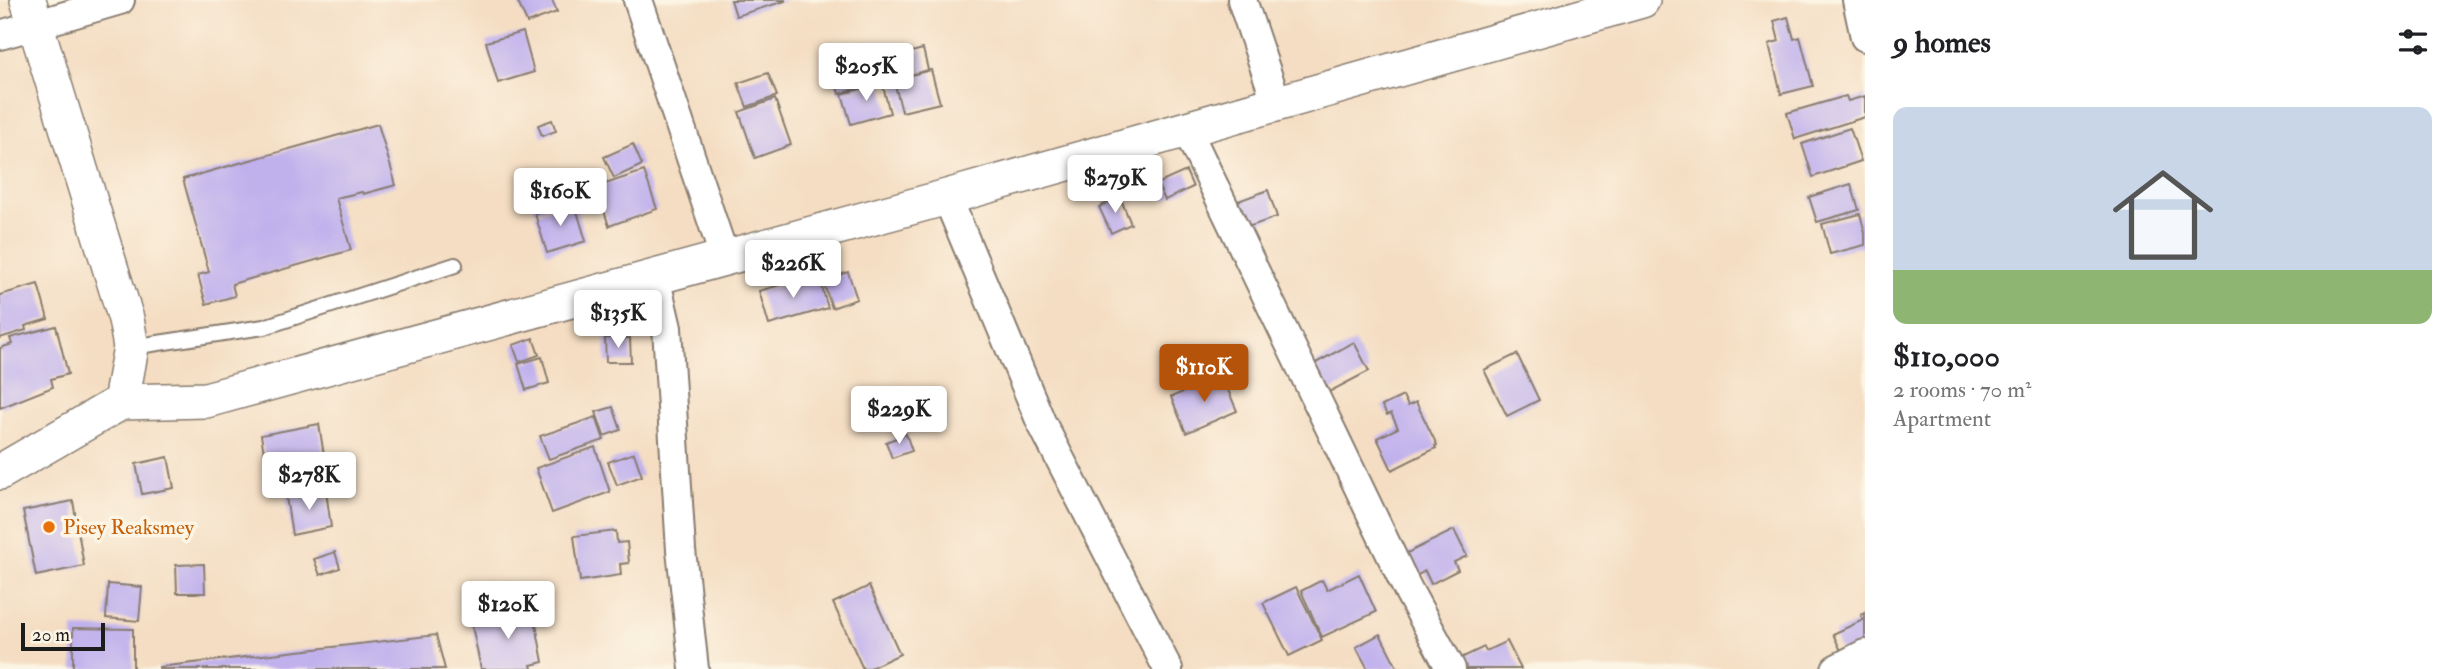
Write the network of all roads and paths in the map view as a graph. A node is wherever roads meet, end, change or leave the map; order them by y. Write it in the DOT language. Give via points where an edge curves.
graph roads {
  1 [pos="120,0"];
  2 [pos="638,0"];
  3 [pos="1242,0"];
  4 [pos="1642,0"];
  5 [pos="1857,0"];
  6 [pos="32,12"];
  7 [pos="0,36"];
  8 [pos="1865,37"];
  9 [pos="1277,104"];
  10 [pos="1187,130"];
  11 [pos="947,197"];
  12 [pos="724,256"];
  13 [pos="455,265"];
  14 [pos="655,276"];
  15 [pos="131,347"];
  16 [pos="121,402"];
  17 [pos="0,472"];
  18 [pos="1865,654"];
  19 [pos="694,669"];
  20 [pos="1168,669"];
  21 [pos="1451,669"];
  22 [pos="1836,669"];
  1 -- 6 [label="street"];
  2 -- 12 [label="street"];
  3 -- 9 [label="street"];
  4 -- 9 [label="street"];
  5 -- 8 [label="street"];
  6 -- 7 [label="street"];
  6 -- 15 [label="street"];
  9 -- 10 [label="street"];
  10 -- 11 [label="street"];
  10 -- 21 [label="street" via="1407,588"];
  11 -- 12 [label="street"];
  11 -- 20 [label="street" via="1041,422"];
  12 -- 14 [label="street"];
  13 -- 15 [label="lane" via="264,327"];
  14 -- 16 [label="street" via="206,400"];
  14 -- 19 [label="street" via="667,328 681,550"];
  15 -- 16 [label="street"];
  16 -- 17 [label="street"];
  18 -- 22 [label="street"];
}
